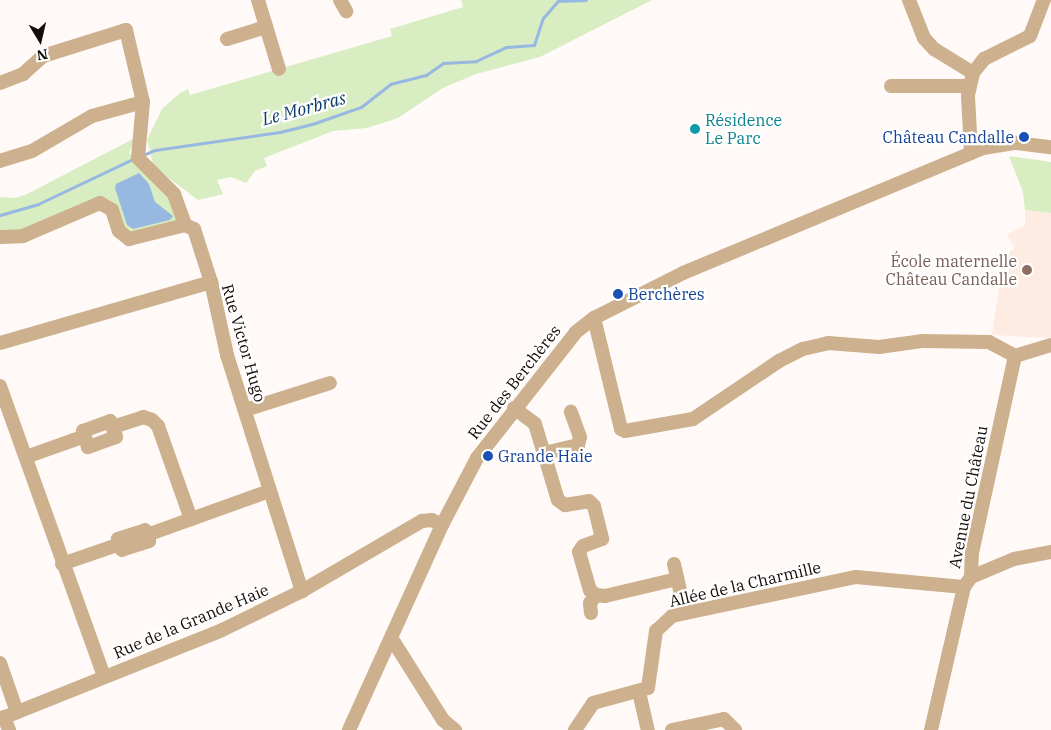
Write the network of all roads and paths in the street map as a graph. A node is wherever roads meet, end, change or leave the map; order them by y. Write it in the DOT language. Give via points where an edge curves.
graph roads {
  1 [pos="258,0"];
  2 [pos="909,0"];
  3 [pos="1044,0"];
  4 [pos="266,27"];
  5 [pos="227,39"];
  6 [pos="279,69"];
  7 [pos="973,73"];
  8 [pos="0,82"];
  9 [pos="891,86"];
  10 [pos="968,86"];
  11 [pos="143,102"];
  12 [pos="1051,147"];
  13 [pos="971,153"];
  14 [pos="0,161"];
  15 [pos="186,225"];
  16 [pos="0,238"];
  17 [pos="211,282"];
  18 [pos="595,323"];
  19 [pos="0,343"];
  20 [pos="1051,345"];
  21 [pos="1015,356"];
  22 [pos="330,383"];
  23 [pos="0,386"];
  24 [pos="514,408"];
  25 [pos="245,410"];
  26 [pos="571,412"];
  27 [pos="544,453"];
  28 [pos="26,457"];
  29 [pos="269,491"];
  30 [pos="191,519"];
  31 [pos="442,525"];
  32 [pos="1051,552"];
  33 [pos="62,564"];
  34 [pos="674,564"];
  35 [pos="677,578"];
  36 [pos="968,582"];
  37 [pos="302,591"];
  38 [pos="596,595"];
  39 [pos="685,612"];
  40 [pos="592,613"];
  41 [pos="392,639"];
  42 [pos="0,663"];
  43 [pos="104,676"];
  44 [pos="639,692"];
  45 [pos="8,719"];
  46 [pos="350,730"];
  47 [pos="455,730"];
  48 [pos="575,730"];
  49 [pos="648,730"];
  50 [pos="672,730"];
  51 [pos="735,730"];
  52 [pos="931,730"];
  1 -- 4 [label="street"];
  2 -- 7 [label="street" via="924,38 934,49"];
  3 -- 7 [label="street" via="1036,26 1027,39 984,59"];
  4 -- 5 [label="street"];
  4 -- 6 [label="street"];
  7 -- 10 [label="street"];
  8 -- 11 [label="street" via="23,74 43,56 124,24"];
  9 -- 10 [label="street"];
  10 -- 13 [label="street"];
  11 -- 14 [label="street" via="92,116 32,151"];
  11 -- 15 [label="street" via="137,149 142,165 174,194"];
  12 -- 13 [label="street, Rue des Berchères" via="1016,143 990,146"];
  13 -- 18 [label="street, Rue des Berchères" via="683,273"];
  15 -- 16 [label="street" via="129,239 119,231 109,207 95,203 23,236"];
  15 -- 17 [label="street" via="196,231"];
  17 -- 19 [label="street, Rue Victor Hugo"];
  17 -- 25 [label="street, Rue Victor Hugo" via="227,354"];
  18 -- 21 [label="street" via="621,429 625,431 693,418 779,361 803,349 828,343 879,347 922,341 989,342"];
  18 -- 24 [label="street, Rue des Berchères" via="576,332"];
  20 -- 21 [label="street"];
  21 -- 36 [label="street, Avenue du Château"];
  22 -- 25 [label="street"];
  23 -- 28 [label="street"];
  24 -- 27 [label="street" via="535,424"];
  24 -- 31 [label="street, Rue des Berchères" via="477,458"];
  25 -- 29 [label="street, Rue Victor Hugo"];
  26 -- 27 [label="street" via="580,437 578,446"];
  27 -- 38 [label="street" via="558,500 565,505 589,501 594,506 602,539 583,546 579,552 590,590"];
  28 -- 30 [label="street" via="84,436 88,447 116,437 112,427 143,417 152,420 158,426"];
  28 -- 33 [label="street"];
  29 -- 30 [label="street"];
  29 -- 37 [label="street, Rue Victor Hugo"];
  30 -- 33 [label="street" via="146,535 148,541 122,550 120,544"];
  31 -- 37 [label="street, Rue de la Grande Haie" via="432,520 422,521"];
  31 -- 41 [label="street, Rue des Berchères"];
  32 -- 36 [label="street, Allée de la Charmille" via="1014,559"];
  33 -- 43 [label="street"];
  34 -- 35 [label="street"];
  35 -- 38 [label="street" via="605,596"];
  35 -- 39 [label="street"];
  36 -- 39 [label="street, Allée de la Charmille" via="856,577"];
  36 -- 52 [label="street, Avenue du Château"];
  37 -- 43 [label="street, Rue de la Grande Haie" via="222,630"];
  38 -- 40 [label="street" via="590,603"];
  39 -- 44 [label="street, Allée de la Charmille" via="672,616 656,631 651,680 648,688"];
  41 -- 46 [label="street, Rue des Berchères"];
  41 -- 47 [label="street" via="443,720"];
  42 -- 45 [label="street"];
  43 -- 45 [label="street, Rue de la Grande Haie"];
  44 -- 48 [label="street" via="593,704"];
  44 -- 49 [label="street"];
  50 -- 51 [label="street" via="724,719"];
}
